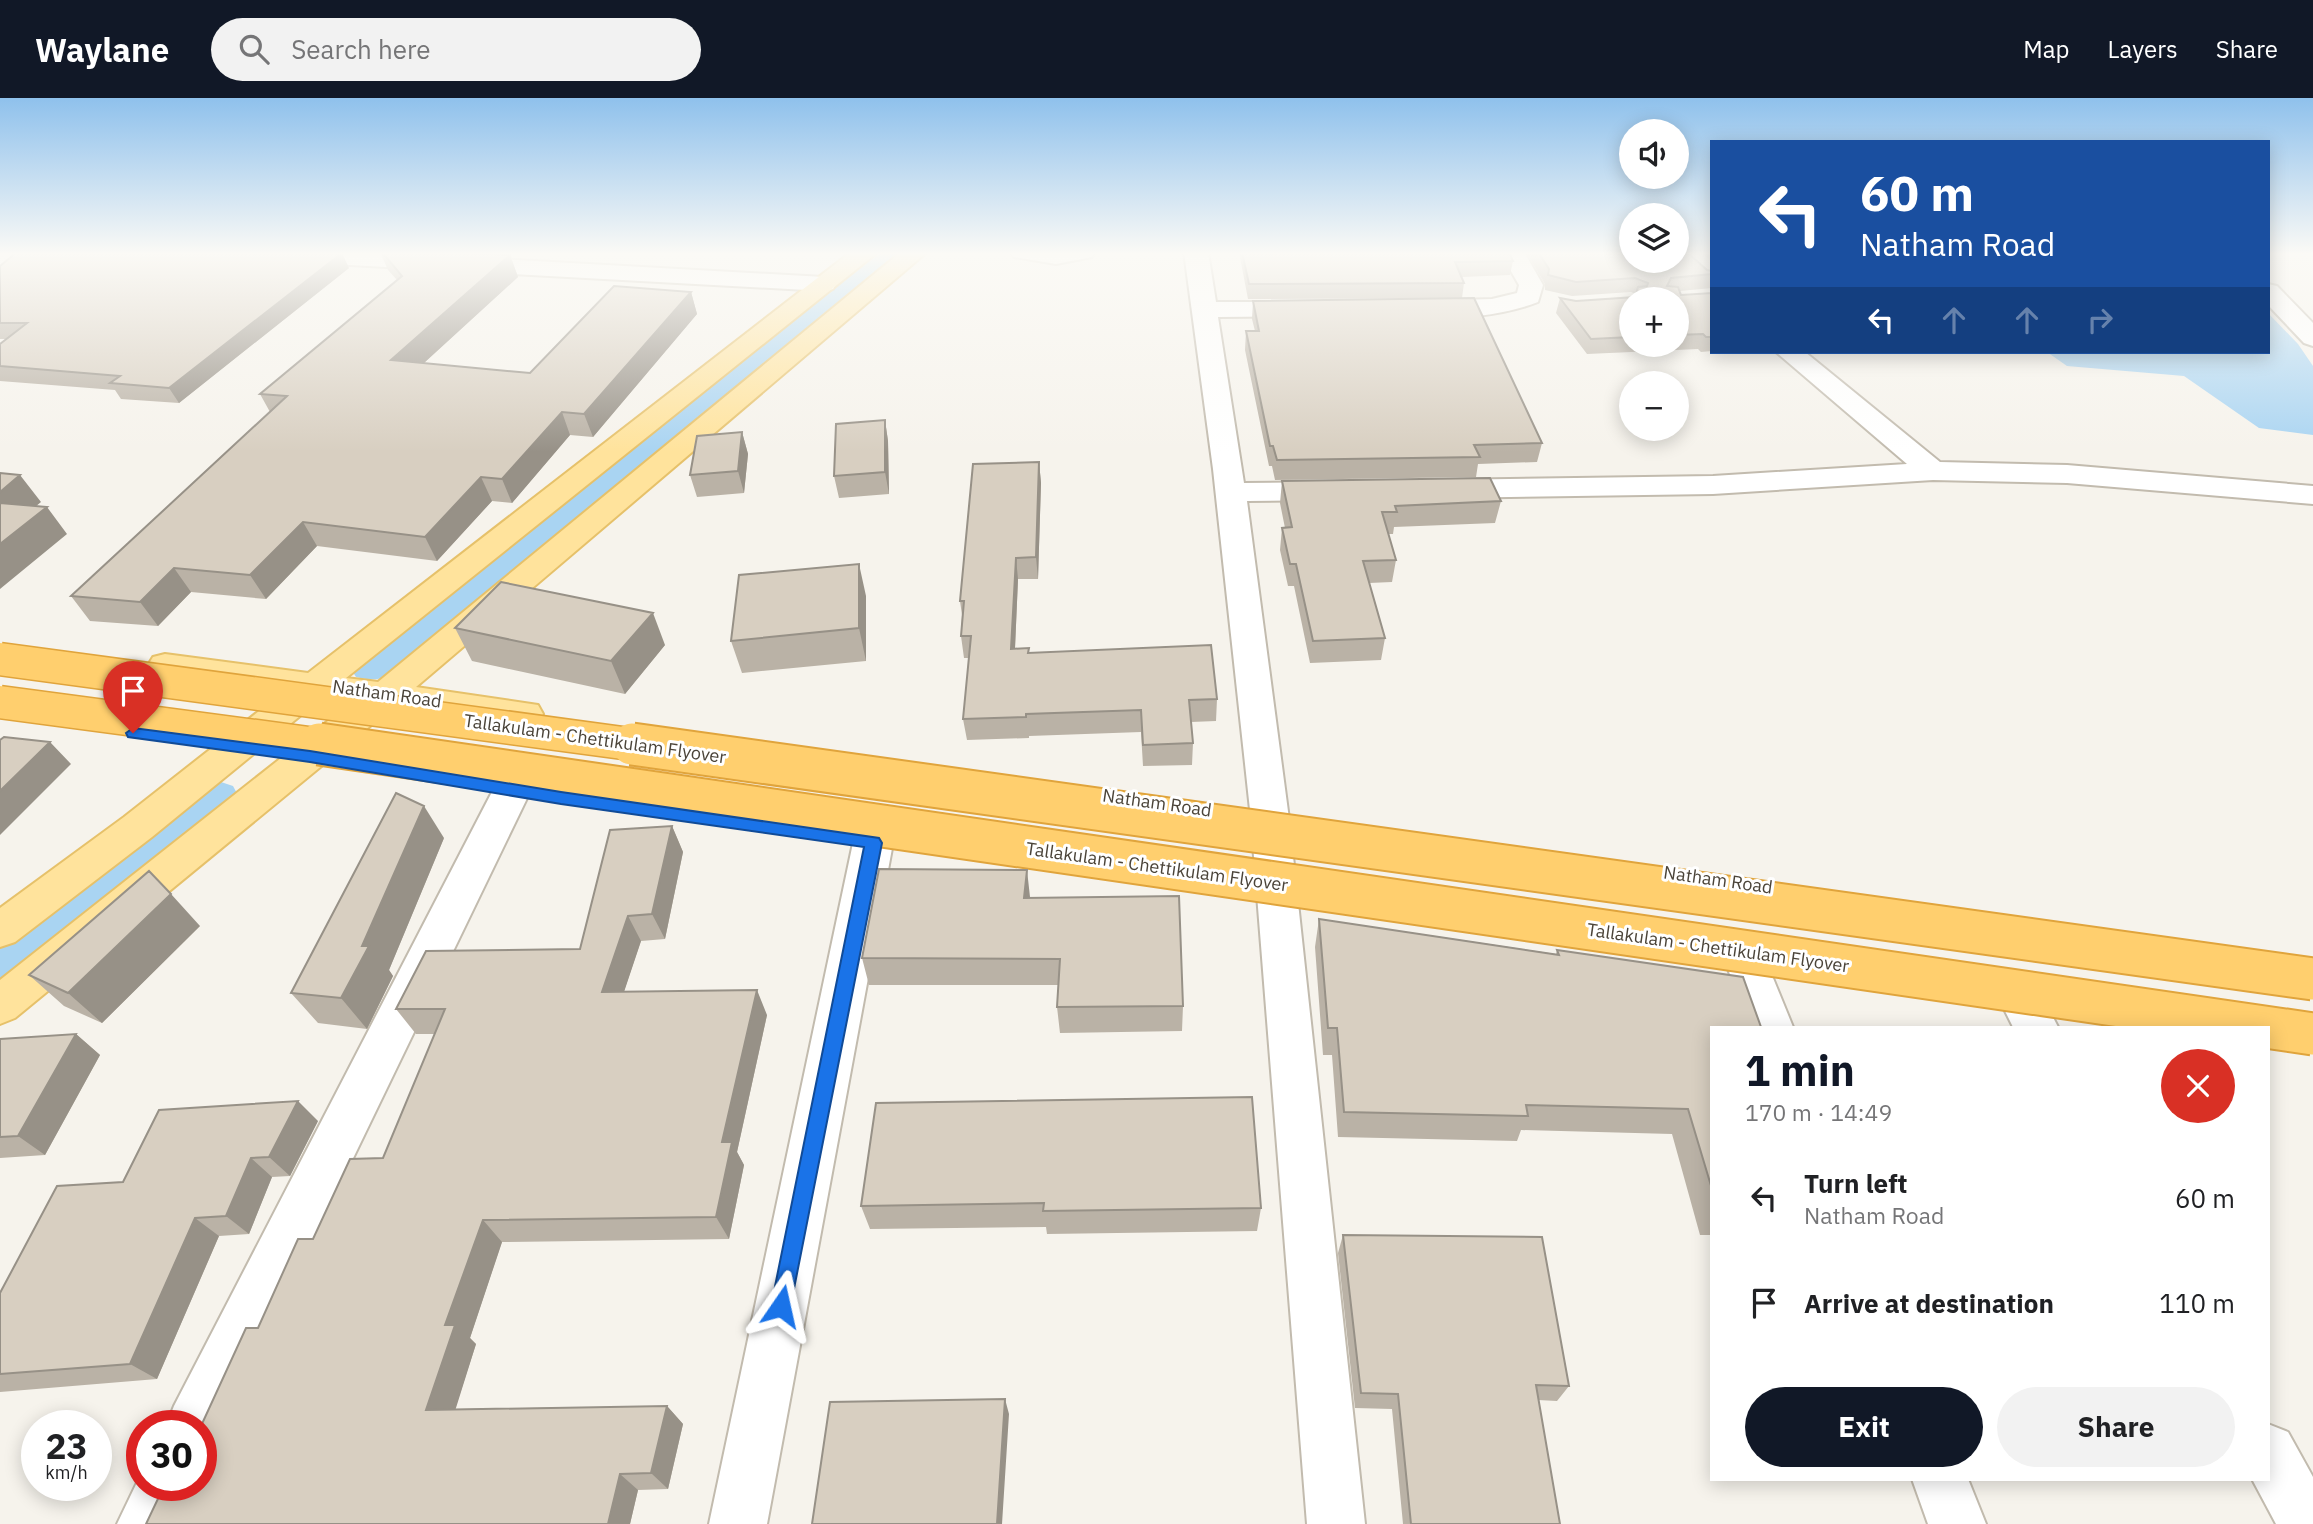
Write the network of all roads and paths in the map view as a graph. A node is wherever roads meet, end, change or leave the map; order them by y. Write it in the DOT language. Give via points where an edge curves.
graph roads {
  1 [pos="780,319"];
  2 [pos="834,319"];
  3 [pos="1204,319"];
  4 [pos="2294,319"];
  5 [pos="2313,338"];
  6 [pos="1791,354"];
  7 [pos="1933,471"];
  8 [pos="1409,489"];
  9 [pos="1354,490"];
  10 [pos="1230,492"];
  11 [pos="2313,495"];
  12 [pos="0,645"];
  13 [pos="0,659"];
  14 [pos="316,684"];
  15 [pos="386,694"];
  16 [pos="0,702"];
  17 [pos="0,716"];
  18 [pos="240,746"];
  19 [pos="310,756"];
  20 [pos="512,790"];
  21 [pos="1270,820"];
  22 [pos="873,843"];
  23 [pos="1276,900"];
  24 [pos="0,930"];
  25 [pos="2313,962"];
  26 [pos="1749,969"];
  27 [pos="2313,979"];
  28 [pos="0,1005"];
  29 [pos="2031,1018"];
  30 [pos="1771,1026"];
  31 [pos="2138,1026"];
  32 [pos="2258,1026"];
  33 [pos="2270,1028"];
  34 [pos="2313,1034"];
  35 [pos="2270,1044"];
  36 [pos="2313,1051"];
  37 [pos="202,1410"];
  38 [pos="2270,1456"];
  39 [pos="1941,1481"];
  40 [pos="158,1501"];
  41 [pos="146,1524"];
  42 [pos="738,1524"];
  43 [pos="1336,1524"];
  44 [pos="1957,1524"];
  45 [pos="2307,1524"];
  1 -- 14 [label="main road"];
  2 -- 15 [label="main road"];
  3 -- 10 [label="street"];
  4 -- 5 [label="street"];
  6 -- 7 [label="street"];
  7 -- 8 [label="street" via="1713,485"];
  7 -- 11 [label="street" via="2067,474"];
  9 -- 10 [label="street"];
  10 -- 21 [label="street"];
  12 -- 14 [label="main road, Natham Road"];
  13 -- 27 [label="highway, Tallakulam - Chettikulam Flyover, bridge"];
  14 -- 15 [label="main road, Natham Road"];
  14 -- 18 [label="main road"];
  15 -- 19 [label="main road"];
  15 -- 21 [label="main road, Natham Road"];
  16 -- 32 [label="highway, Tallakulam - Chettikulam Flyover, bridge" via="248,734"];
  17 -- 18 [label="main road"];
  18 -- 19 [label="main road"];
  18 -- 24 [label="main road"];
  19 -- 20 [label="main road"];
  19 -- 28 [label="main road"];
  20 -- 22 [label="main road"];
  20 -- 37 [label="street"];
  21 -- 23 [label="street"];
  21 -- 25 [label="main road, Natham Road"];
  22 -- 23 [label="main road"];
  22 -- 42 [label="street"];
  23 -- 26 [label="main road"];
  23 -- 43 [label="street"];
  26 -- 29 [label="main road"];
  26 -- 30 [label="street"];
  29 -- 31 [label="main road"];
  33 -- 34 [label="highway, Tallakulam - Chettikulam Flyover, bridge"];
  35 -- 36 [label="main road"];
  38 -- 45 [label="street"];
  39 -- 44 [label="street"];
  40 -- 41 [label="street"];
}
